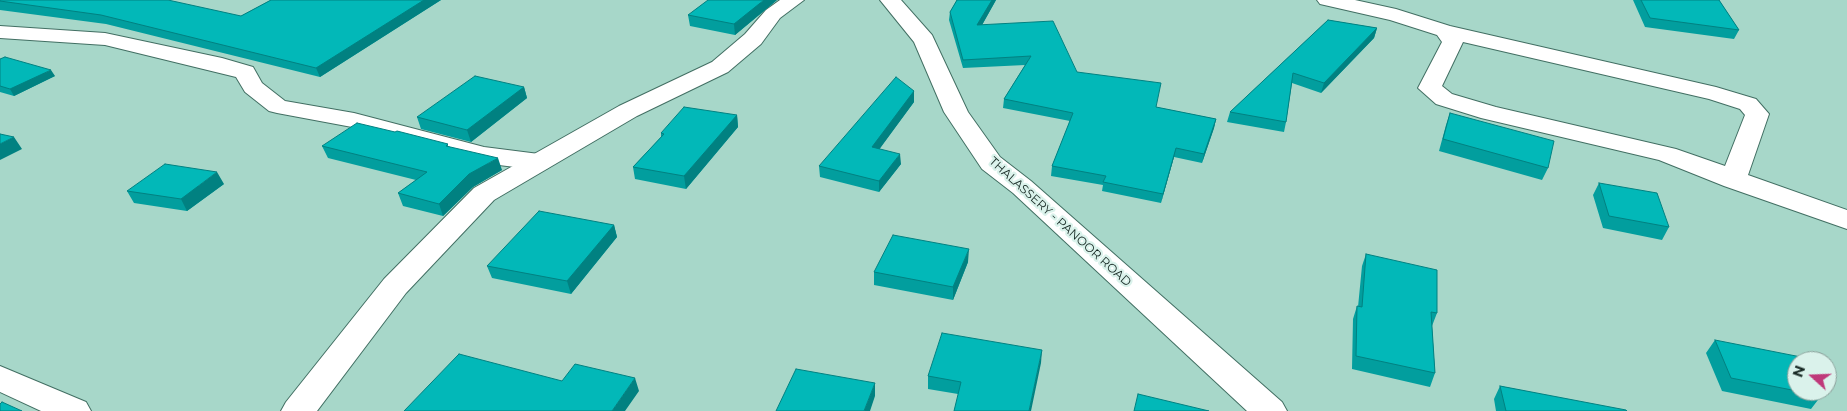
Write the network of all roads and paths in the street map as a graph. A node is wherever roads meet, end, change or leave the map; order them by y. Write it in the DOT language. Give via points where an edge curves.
graph roads {
  1 [pos="791,0"];
  2 [pos="890,0"];
  3 [pos="1327,0"];
  4 [pos="1444,31"];
  5 [pos="0,32"];
  6 [pos="539,162"];
  7 [pos="1733,180"];
  8 [pos="1847,220"];
  9 [pos="0,378"];
  10 [pos="74,411"];
  11 [pos="298,411"];
  12 [pos="1270,411"];
  1 -- 6 [label="street" via="720,67 628,111"];
  2 -- 12 [label="street, THALASSERY - PANOOR ROAD" via="924,40 956,112 991,163 1022,187"];
  3 -- 4 [label="street" via="1396,15"];
  4 -- 7 [label="street" via="1453,41 1430,88 1444,99 1490,113 1667,154"];
  4 -- 7 [label="street" via="1748,104 1757,114"];
  5 -- 6 [label="street" via="105,39 222,65 245,72 253,87 277,106 354,120 483,155"];
  6 -- 11 [label="street" via="484,194 395,286"];
  7 -- 8 [label="street"];
  9 -- 10 [label="street"];
}
